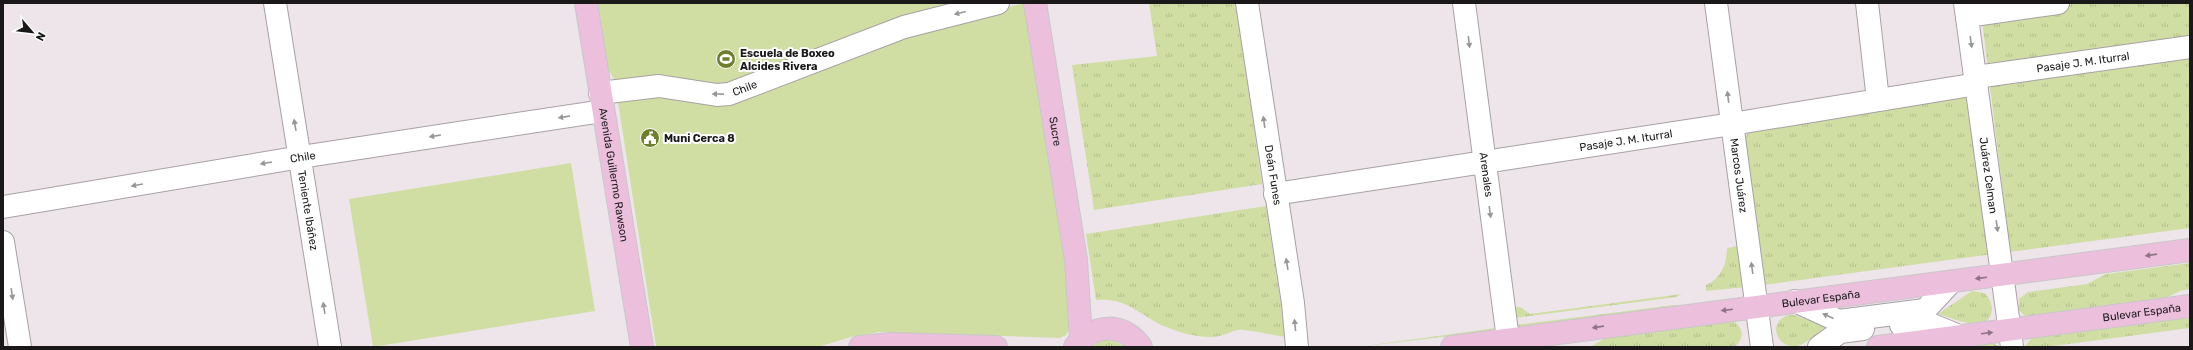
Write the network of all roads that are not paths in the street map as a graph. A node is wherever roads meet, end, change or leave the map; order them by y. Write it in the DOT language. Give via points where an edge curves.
graph roads {
  1 [pos="275,3"];
  2 [pos="586,3"];
  3 [pos="998,3"];
  4 [pos="1035,3"];
  5 [pos="1246,3"];
  6 [pos="1464,3"];
  7 [pos="1716,3"];
  8 [pos="1867,3"];
  9 [pos="2058,3"];
  10 [pos="1966,9"];
  11 [pos="2190,47"];
  12 [pos="1976,81"];
  13 [pos="1878,100"];
  14 [pos="601,102"];
  15 [pos="1732,124"];
  16 [pos="301,157"];
  17 [pos="1484,163"];
  18 [pos="1275,194"];
  19 [pos="3,207"];
  20 [pos="3,242"];
  21 [pos="2190,250"];
  22 [pos="1076,260"];
  23 [pos="2003,275"];
  24 [pos="1757,306"];
  25 [pos="2190,306"];
  26 [pos="1110,328"];
  27 [pos="1959,336"];
  28 [pos="2011,339"];
  29 [pos="1137,342"];
  30 [pos="1078,343"];
  31 [pos="1508,343"];
  32 [pos="20,347"];
  33 [pos="330,347"];
  34 [pos="642,347"];
  35 [pos="860,347"];
  36 [pos="996,347"];
  37 [pos="1155,347"];
  38 [pos="1297,347"];
  39 [pos="1452,347"];
  40 [pos="1762,347"];
  41 [pos="1819,347"];
  42 [pos="1878,347"];
  16 -- 1 [label="street, Teniente Ibáñez, one-way"];
  2 -- 14 [label="main road, Avenida Guillermo Rawson"];
  3 -- 14 [label="street, Chile, one-way" via="904,27 729,94 717,95 659,86"];
  4 -- 22 [label="main road, Sucre"];
  18 -- 5 [label="street, Deán Funes, one-way"];
  6 -- 17 [label="street, Arenales, one-way"];
  15 -- 7 [label="street, Marcos Juárez, one-way"];
  8 -- 13 [label="street"];
  9 -- 10 [label="street"];
  10 -- 12 [label="street, Juárez Celman, one-way"];
  11 -- 12 [label="street, Pasaje J. M. Iturral"];
  12 -- 13 [label="street, Pasaje J. M. Iturral"];
  12 -- 23 [label="street, Juárez Celman, one-way"];
  13 -- 15 [label="street, Pasaje J. M. Iturral"];
  14 -- 16 [label="street, Chile, one-way"];
  14 -- 34 [label="main road, Avenida Guillermo Rawson"];
  15 -- 17 [label="street, Pasaje J. M. Iturral"];
  24 -- 15 [label="street, Marcos Juárez, one-way"];
  16 -- 19 [label="street, Chile, one-way"];
  33 -- 16 [label="street, Teniente Ibáñez, one-way"];
  17 -- 18 [label="street, Pasaje J. M. Iturral"];
  17 -- 31 [label="street, Arenales, one-way"];
  38 -- 18 [label="street, Deán Funes, one-way" via="1293,303"];
  20 -- 32 [label="street, one-way"];
  21 -- 23 [label="main road, Bulevar España, one-way"];
  22 -- 26 [label="main road, Sucre" via="1091,309 1099,320"];
  22 -- 30 [label="main road, Sucre"];
  23 -- 24 [label="main road, Bulevar España, one-way"];
  23 -- 28 [label="street, Juárez Celman"];
  24 -- 31 [label="main road, Bulevar España, one-way"];
  24 -- 40 [label="street, Marcos Juárez"];
  25 -- 28 [label="main road, Bulevar España"];
  26 -- 29 [label="main road" via="1122,330"];
  26 -- 30 [label="main road" via="1090,332"];
  27 -- 28 [label="main road, Bulevar España, one-way"];
  27 -- 41 [label="street" via="1925,322 1840,332"];
  27 -- 42 [label="main road, Bulevar España"];
  29 -- 37 [label="main road"];
  31 -- 39 [label="main road, Bulevar España"];
  35 -- 36 [label="main road" via="891,344"];
}
